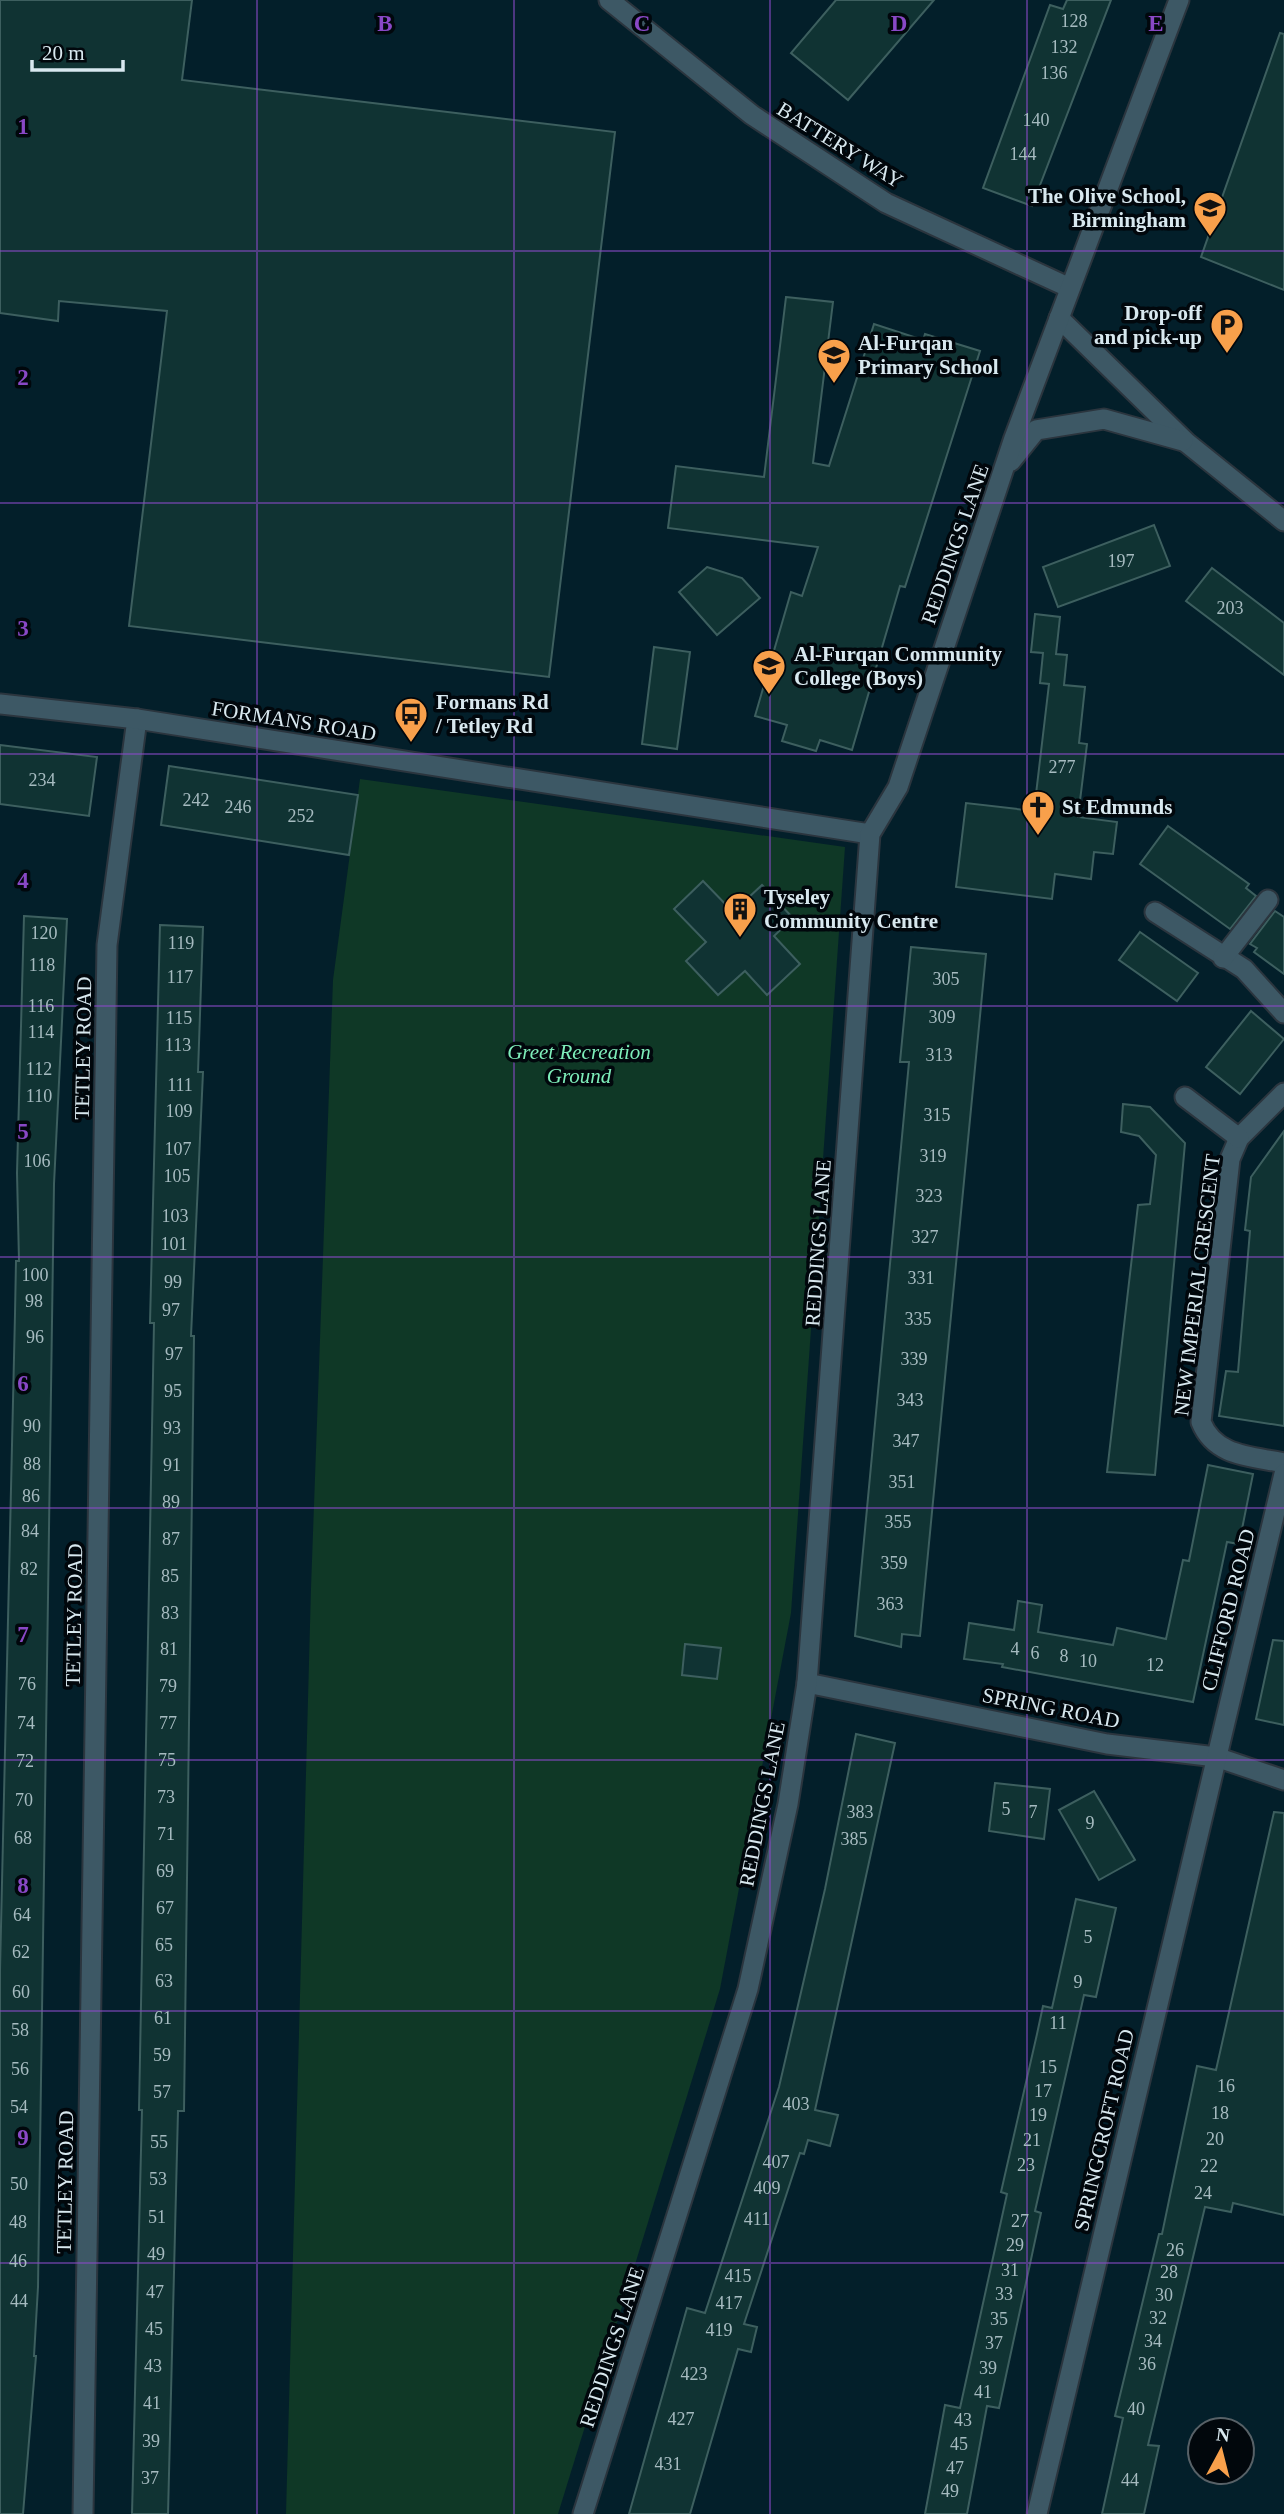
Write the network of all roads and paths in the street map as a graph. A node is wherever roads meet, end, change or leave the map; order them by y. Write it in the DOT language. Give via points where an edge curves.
graph roads {
  1 [pos="609,0"];
  2 [pos="1172,4"];
  3 [pos="1070,288"];
  4 [pos="1059,318"];
  5 [pos="1187,443"];
  6 [pos="1006,467"];
  7 [pos="1284,521"];
  8 [pos="0,704"];
  9 [pos="137,719"];
  10 [pos="870,834"];
  11 [pos="1268,900"];
  12 [pos="1155,912"];
  13 [pos="1223,958"];
  14 [pos="1284,1013"];
  15 [pos="1284,1093"];
  16 [pos="1185,1097"];
  17 [pos="1239,1139"];
  18 [pos="1284,1462"];
  19 [pos="1284,1474"];
  20 [pos="807,1683"];
  21 [pos="1216,1757"];
  22 [pos="1284,1780"];
  23 [pos="83,2514"];
  24 [pos="583,2514"];
  25 [pos="1037,2514"];
  1 -- 3 [label="street, BATTERY WAY" via="752,116 886,203"];
  2 -- 3 [label="street, REDDINGS LANE"];
  3 -- 4 [label="street, REDDINGS LANE"];
  4 -- 5 [label="street"];
  4 -- 6 [label="street, REDDINGS LANE"];
  5 -- 6 [label="street" via="1104,419 1036,430"];
  5 -- 7 [label="street"];
  6 -- 10 [label="street, REDDINGS LANE" via="898,787"];
  8 -- 9 [label="street, FORMANS ROAD"];
  9 -- 10 [label="street, FORMANS ROAD"];
  9 -- 23 [label="street, TETLEY ROAD" via="107,945"];
  10 -- 20 [label="street, REDDINGS LANE"];
  11 -- 13 [label="street"];
  12 -- 13 [label="street"];
  13 -- 14 [label="street" via="1244,970"];
  15 -- 17 [label="street, NEW IMPERIAL CRESCENT"];
  16 -- 17 [label="street, NEW IMPERIAL CRESCENT"];
  17 -- 18 [label="street, NEW IMPERIAL CRESCENT" via="1230,1159 1201,1422 1219,1449"];
  19 -- 21 [label="street, CLIFFORD ROAD"];
  20 -- 21 [label="street, SPRING ROAD" via="1107,1744"];
  20 -- 24 [label="street, REDDINGS LANE" via="788,1804 748,1989"];
  21 -- 22 [label="street, SPRING ROAD"];
  21 -- 25 [label="street, SPRINGCROFT ROAD"];
}
